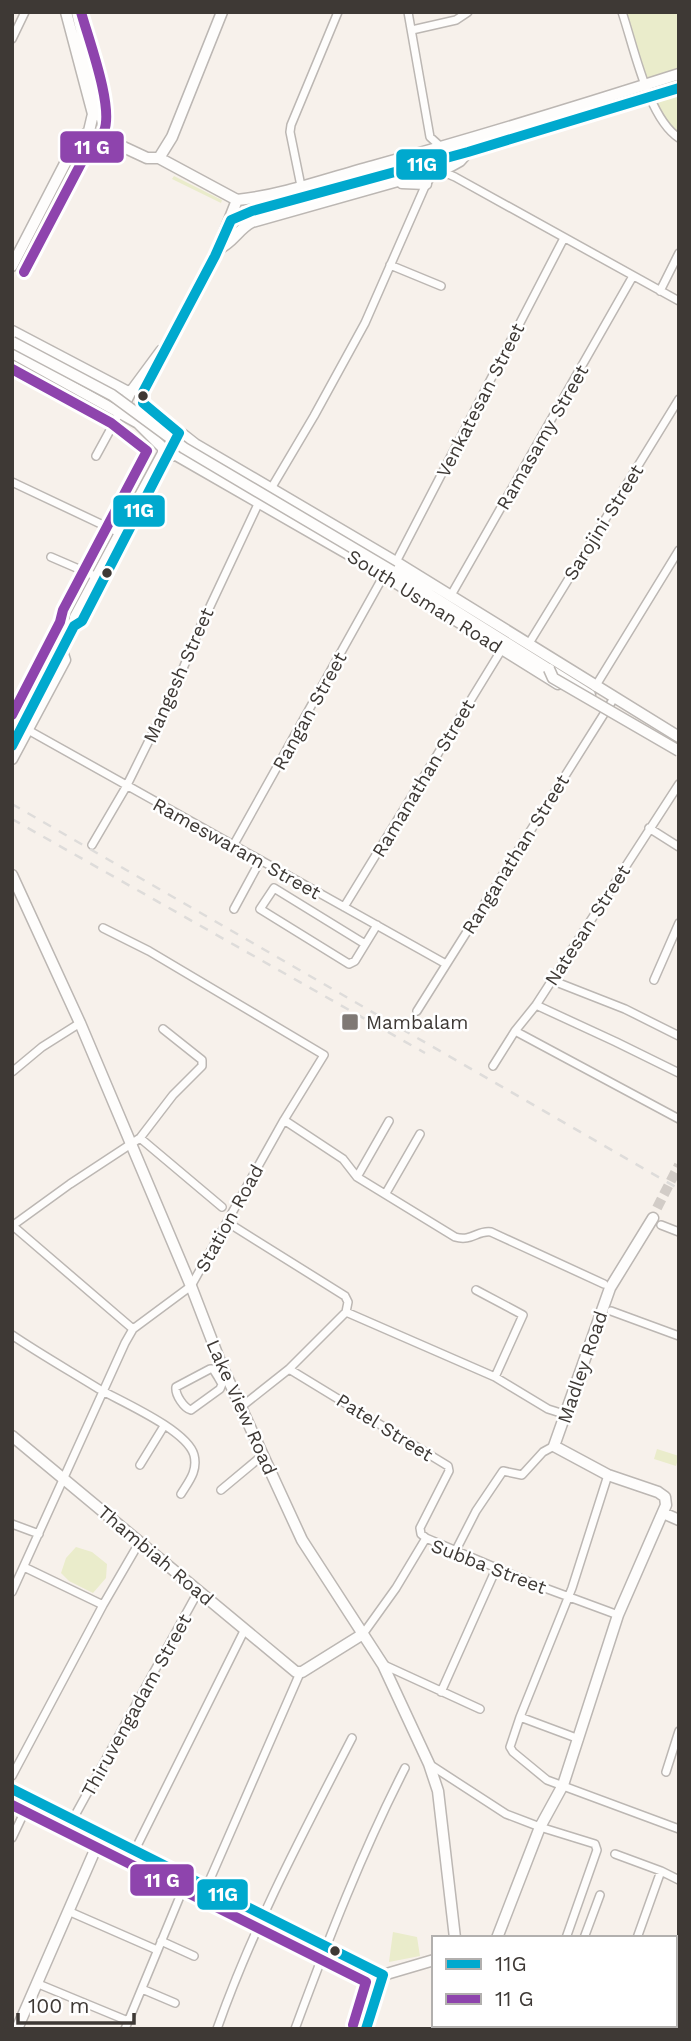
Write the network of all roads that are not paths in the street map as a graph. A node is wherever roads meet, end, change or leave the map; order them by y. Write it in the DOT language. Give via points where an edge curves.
graph roads {
  1 [pos="25,12"];
  2 [pos="66,12"];
  3 [pos="77,12"];
  4 [pos="222,12"];
  5 [pos="338,12"];
  6 [pos="408,12"];
  7 [pos="468,12"];
  8 [pos="622,12"];
  9 [pos="412,30"];
  10 [pos="12,39"];
  11 [pos="679,74"];
  12 [pos="646,85"];
  13 [pos="679,88"];
  14 [pos="648,97"];
  15 [pos="89,131"];
  16 [pos="679,138"];
  17 [pos="112,142"];
  18 [pos="159,158"];
  19 [pos="448,165"];
  20 [pos="396,183"];
  21 [pos="426,184"];
  22 [pos="301,186"];
  23 [pos="237,200"];
  24 [pos="231,220"];
  25 [pos="564,238"];
  26 [pos="218,248"];
  27 [pos="679,253"];
  28 [pos="390,265"];
  29 [pos="12,266"];
  30 [pos="633,276"];
  31 [pos="441,286"];
  32 [pos="660,291"];
  33 [pos="679,301"];
  34 [pos="12,331"];
  35 [pos="12,342"];
  36 [pos="167,347"];
  37 [pos="12,353"];
  38 [pos="130,393"];
  39 [pos="679,399"];
  40 [pos="120,412"];
  41 [pos="179,433"];
  42 [pos="96,456"];
  43 [pos="169,456"];
  44 [pos="12,482"];
  45 [pos="273,488"];
  46 [pos="258,502"];
  47 [pos="121,534"];
  48 [pos="679,550"];
  49 [pos="51,558"];
  50 [pos="377,562"];
  51 [pos="391,569"];
  52 [pos="95,576"];
  53 [pos="450,597"];
  54 [pos="74,626"];
  55 [pos="511,634"];
  56 [pos="528,645"];
  57 [pos="502,649"];
  58 [pos="62,651"];
  59 [pos="56,663"];
  60 [pos="549,668"];
  61 [pos="595,687"];
  62 [pos="614,698"];
  63 [pos="16,707"];
  64 [pos="604,713"];
  65 [pos="12,724"];
  66 [pos="28,730"];
  67 [pos="679,737"];
  68 [pos="679,751"];
  69 [pos="12,759"];
  70 [pos="679,784"];
  71 [pos="126,787"];
  72 [pos="649,828"];
  73 [pos="92,845"];
  74 [pos="233,846"];
  75 [pos="679,847"];
  76 [pos="260,861"];
  77 [pos="12,875"];
  78 [pos="344,907"];
  79 [pos="234,909"];
  80 [pos="679,923"];
  81 [pos="377,925"];
  82 [pos="103,928"];
  83 [pos="365,944"];
  84 [pos="446,964"];
  85 [pos="551,980"];
  86 [pos="654,980"];
  87 [pos="536,1005"];
  88 [pos="417,1011"];
  89 [pos="80,1023"];
  90 [pos="163,1029"];
  91 [pos="515,1031"];
  92 [pos="679,1036"];
  93 [pos="493,1066"];
  94 [pos="13,1070"];
  95 [pos="679,1073"];
  96 [pos="679,1119"];
  97 [pos="285,1120"];
  98 [pos="389,1121"];
  99 [pos="419,1134"];
  100 [pos="140,1138"];
  101 [pos="131,1146"];
  102 [pos="357,1177"];
  103 [pos="386,1193"];
  104 [pos="222,1207"];
  105 [pos="655,1214"];
  106 [pos="230,1224"];
  107 [pos="661,1225"];
  108 [pos="13,1226"];
  109 [pos="679,1232"];
  110 [pos="191,1286"];
  111 [pos="607,1286"];
  112 [pos="476,1290"];
  113 [pos="611,1311"];
  114 [pos="346,1312"];
  115 [pos="133,1329"];
  116 [pos="12,1335"];
  117 [pos="679,1336"];
  118 [pos="289,1369"];
  119 [pos="220,1371"];
  120 [pos="495,1377"];
  121 [pos="103,1391"];
  122 [pos="241,1408"];
  123 [pos="567,1415"];
  124 [pos="164,1426"];
  125 [pos="12,1436"];
  126 [pos="554,1446"];
  127 [pos="263,1455"];
  128 [pos="140,1465"];
  129 [pos="608,1475"];
  130 [pos="63,1477"];
  131 [pos="221,1490"];
  132 [pos="181,1494"];
  133 [pos="663,1513"];
  134 [pos="679,1520"];
  135 [pos="12,1524"];
  136 [pos="39,1534"];
  137 [pos="426,1538"];
  138 [pos="139,1543"];
  139 [pos="455,1552"];
  140 [pos="24,1567"];
  141 [pos="496,1569"];
  142 [pos="199,1590"];
  143 [pos="12,1592"];
  144 [pos="569,1596"];
  145 [pos="103,1605"];
  146 [pos="618,1615"];
  147 [pos="246,1629"];
  148 [pos="363,1634"];
  149 [pos="383,1665"];
  150 [pos="300,1673"];
  151 [pos="441,1692"];
  152 [pos="480,1709"];
  153 [pos="520,1717"];
  154 [pos="679,1731"];
  155 [pos="352,1738"];
  156 [pos="579,1739"];
  157 [pos="429,1764"];
  158 [pos="405,1768"];
  159 [pos="666,1772"];
  160 [pos="12,1776"];
  161 [pos="563,1785"];
  162 [pos="12,1789"];
  163 [pos="31,1798"];
  164 [pos="72,1819"];
  165 [pos="540,1827"];
  166 [pos="679,1829"];
  167 [pos="103,1834"];
  168 [pos="12,1838"];
  169 [pos="135,1850"];
  170 [pos="615,1854"];
  171 [pos="661,1871"];
  172 [pos="188,1877"];
  173 [pos="679,1880"];
  174 [pos="207,1886"];
  175 [pos="600,1895"];
  176 [pos="68,1911"];
  177 [pos="262,1914"];
  178 [pos="455,1936"];
  179 [pos="498,1936"];
  180 [pos="567,1936"];
  181 [pos="585,1936"];
  182 [pos="638,1936"];
  183 [pos="161,1941"];
  184 [pos="326,1946"];
  185 [pos="157,1950"];
  186 [pos="194,1956"];
  187 [pos="432,1961"];
  188 [pos="383,1975"];
  189 [pos="36,1983"];
  190 [pos="142,1989"];
  191 [pos="175,2003"];
  192 [pos="126,2025"];
  193 [pos="17,2029"];
  194 [pos="217,2029"];
  195 [pos="295,2029"];
  196 [pos="366,2029"];
  1 -- 10 [label="street"];
  2 -- 15 [label="street" via="93,114"];
  3 -- 17 [label="street" via="105,132"];
  4 -- 18 [label="street" via="172,137"];
  5 -- 22 [label="street" via="291,125"];
  6 -- 9 [label="street"];
  7 -- 9 [label="street" via="456,20"];
  8 -- 12 [label="street"];
  9 -- 19 [label="street" via="430,136"];
  11 -- 12 [label="street"];
  12 -- 14 [label="street"];
  12 -- 19 [label="street"];
  13 -- 14 [label="street"];
  14 -- 16 [label="street"];
  14 -- 19 [label="street" via="468,152"];
  15 -- 17 [label="street"];
  15 -- 29 [label="street" via="75,144"];
  17 -- 18 [label="street" via="147,158"];
  18 -- 23 [label="street"];
  19 -- 20 [label="street"];
  19 -- 21 [label="street"];
  19 -- 22 [label="street"];
  19 -- 24 [label="street" via="252,211"];
  19 -- 25 [label="street"];
  20 -- 21 [label="street"];
  20 -- 26 [label="street" via="252,222"];
  21 -- 28 [label="street"];
  22 -- 23 [label="street"];
  23 -- 24 [label="street"];
  24 -- 26 [label="street"];
  25 -- 30 [label="street"];
  25 -- 51 [label="street, Venkatesan Street"];
  26 -- 36 [label="street"];
  27 -- 32 [label="street"];
  28 -- 31 [label="street"];
  28 -- 45 [label="street" via="365,323"];
  30 -- 32 [label="street"];
  30 -- 53 [label="street, Ramasamy Street"];
  32 -- 33 [label="street"];
  34 -- 38 [label="street"];
  35 -- 50 [label="street, bridge" via="112,395 184,448"];
  36 -- 38 [label="street"];
  36 -- 41 [label="street, South Usman Road" via="143,392 143,403"];
  37 -- 40 [label="street"];
  38 -- 40 [label="street"];
  39 -- 56 [label="street, Sarojini Street"];
  40 -- 42 [label="street"];
  40 -- 47 [label="street" via="163,448"];
  41 -- 43 [label="street"];
  41 -- 45 [label="street, South Usman Road"];
  43 -- 46 [label="street, South Usman Road" via="176,455"];
  43 -- 47 [label="street"];
  44 -- 47 [label="street"];
  45 -- 46 [label="street"];
  45 -- 51 [label="street, South Usman Road"];
  46 -- 51 [label="street, South Usman Road"];
  46 -- 71 [label="street, Mangesh Street"];
  47 -- 52 [label="street"];
  47 -- 54 [label="street" via="82,621"];
  48 -- 61 [label="street"];
  49 -- 52 [label="street"];
  50 -- 51 [label="street, bridge"];
  50 -- 55 [label="street" via="390,563 505,635"];
  51 -- 53 [label="street, South Usman Road"];
  51 -- 57 [label="street, South Usman Road"];
  51 -- 60 [label="street"];
  51 -- 74 [label="street, Rangan Street"];
  52 -- 54 [label="street"];
  53 -- 55 [label="street, South Usman Road"];
  54 -- 58 [label="street"];
  55 -- 56 [label="street, South Usman Road"];
  56 -- 61 [label="street, South Usman Road"];
  57 -- 64 [label="street, South Usman Road"];
  57 -- 78 [label="street, Ramanathan Street"];
  58 -- 59 [label="street"];
  58 -- 63 [label="street" via="52,652"];
  58 -- 66 [label="street" via="65,660"];
  60 -- 68 [label="street, bridge"];
  60 -- 68 [label="street, bridge" via="553,678"];
  61 -- 62 [label="street, South Usman Road"];
  62 -- 64 [label="street, Ranganathan Street"];
  62 -- 67 [label="street, South Usman Road"];
  63 -- 65 [label="street"];
  64 -- 68 [label="street, South Usman Road"];
  64 -- 84 [label="street, Ranganathan Street"];
  66 -- 69 [label="street"];
  66 -- 71 [label="street, Rameswaram Street"];
  70 -- 72 [label="street, Natesan Street"];
  71 -- 73 [label="street, Mangesh Street"];
  71 -- 74 [label="street, Rameswaram Street"];
  72 -- 75 [label="street"];
  72 -- 85 [label="street, Natesan Street"];
  74 -- 76 [label="street, Rameswaram Street"];
  76 -- 78 [label="street, Rameswaram Street"];
  76 -- 79 [label="street"];
  77 -- 89 [label="street, Lake View Road"];
  78 -- 81 [label="street, Rameswaram Street"];
  80 -- 86 [label="street"];
  81 -- 83 [label="street"];
  81 -- 84 [label="street, Rameswaram Street"];
  82 -- 97 [label="street, Station Road" via="324,1055"];
  83 -- 83 [label="street" via="353,963 346,963 260,909 274,888"];
  84 -- 88 [label="street, Ranganathan Street"];
  85 -- 87 [label="street, Natesan Street"];
  85 -- 92 [label="street"];
  87 -- 91 [label="street, Natesan Street"];
  87 -- 95 [label="street"];
  89 -- 94 [label="street"];
  89 -- 101 [label="street, Lake View Road"];
  90 -- 100 [label="street" via="203,1062"];
  91 -- 93 [label="street, Natesan Street"];
  91 -- 96 [label="street"];
  97 -- 102 [label="street" via="342,1159"];
  97 -- 110 [label="street, Station Road"];
  98 -- 102 [label="street"];
  99 -- 103 [label="street"];
  100 -- 101 [label="street"];
  100 -- 104 [label="street"];
  101 -- 108 [label="street"];
  101 -- 110 [label="street, Lake View Road"];
  102 -- 103 [label="street"];
  103 -- 111 [label="street" via="456,1237 469,1239 491,1232"];
  105 -- 111 [label="street, Madley Road"];
  106 -- 114 [label="street" via="345,1296"];
  107 -- 109 [label="street"];
  108 -- 115 [label="street"];
  110 -- 115 [label="street, Station Road"];
  110 -- 119 [label="street, Lake View Road"];
  111 -- 123 [label="street, Madley Road"];
  112 -- 120 [label="street" via="523,1315"];
  113 -- 117 [label="street"];
  114 -- 118 [label="street"];
  114 -- 120 [label="street"];
  115 -- 121 [label="street, Station Road"];
  116 -- 121 [label="street"];
  118 -- 122 [label="street"];
  118 -- 137 [label="street, Patel Street" via="448,1466 421,1528"];
  119 -- 119 [label="street" via="220,1389 191,1410 187,1408 176,1387"];
  119 -- 122 [label="street, Lake View Road"];
  120 -- 123 [label="street" via="548,1409"];
  121 -- 124 [label="street"];
  121 -- 130 [label="street, Station Road"];
  122 -- 127 [label="street, Lake View Road"];
  123 -- 126 [label="street, Madley Road"];
  124 -- 128 [label="street"];
  124 -- 132 [label="street" via="191,1447 195,1457 195,1471"];
  125 -- 130 [label="street, Thambiah Road"];
  126 -- 129 [label="street"];
  126 -- 139 [label="street" via="522,1475 502,1471"];
  127 -- 131 [label="street"];
  127 -- 148 [label="street, Lake View Road" via="302,1540"];
  129 -- 133 [label="street" via="658,1492 665,1497"];
  129 -- 144 [label="street"];
  130 -- 136 [label="street, Station Road"];
  130 -- 138 [label="street, Thambiah Road"];
  133 -- 134 [label="street"];
  133 -- 146 [label="street"];
  135 -- 136 [label="street"];
  136 -- 140 [label="street, Station Road"];
  137 -- 139 [label="street, Subba Street"];
  137 -- 148 [label="street, Subba Street"];
  138 -- 142 [label="street, Thambiah Road"];
  138 -- 145 [label="street"];
  139 -- 141 [label="street, Subba Street"];
  140 -- 143 [label="street, Station Road"];
  140 -- 145 [label="street"];
  141 -- 144 [label="street, Subba Street"];
  141 -- 151 [label="street"];
  142 -- 147 [label="street, Thambiah Road"];
  142 -- 164 [label="street, Thiruvengadam Street"];
  144 -- 146 [label="street, Subba Street"];
  144 -- 153 [label="street"];
  145 -- 160 [label="street"];
  146 -- 156 [label="street"];
  147 -- 150 [label="street, Thambiah Road"];
  147 -- 169 [label="street"];
  148 -- 149 [label="street, Lake View Road"];
  148 -- 150 [label="street"];
  149 -- 151 [label="street"];
  149 -- 157 [label="street, Lake View Road"];
  150 -- 174 [label="street"];
  151 -- 152 [label="street"];
  153 -- 156 [label="street"];
  153 -- 161 [label="street" via="512,1750 547,1780"];
  154 -- 159 [label="street"];
  155 -- 177 [label="street"];
  156 -- 161 [label="street"];
  157 -- 165 [label="street" via="506,1814"];
  157 -- 178 [label="street, Lake View Road" via="438,1791"];
  158 -- 184 [label="street"];
  161 -- 165 [label="street"];
  161 -- 166 [label="street"];
  162 -- 163 [label="street"];
  163 -- 164 [label="street"];
  163 -- 168 [label="street"];
  164 -- 167 [label="street"];
  165 -- 179 [label="street"];
  165 -- 180 [label="street" via="597,1847"];
  167 -- 169 [label="street"];
  167 -- 176 [label="street"];
  169 -- 172 [label="street"];
  170 -- 171 [label="street"];
  171 -- 173 [label="street"];
  171 -- 182 [label="street"];
  172 -- 174 [label="street"];
  172 -- 183 [label="street"];
  174 -- 177 [label="street"];
  175 -- 181 [label="street"];
  176 -- 185 [label="street"];
  176 -- 189 [label="street"];
  177 -- 184 [label="street"];
  177 -- 194 [label="street"];
  183 -- 185 [label="street"];
  183 -- 186 [label="street"];
  184 -- 188 [label="street"];
  184 -- 195 [label="street"];
  185 -- 190 [label="street"];
  187 -- 188 [label="street"];
  188 -- 196 [label="street"];
  189 -- 192 [label="street"];
  189 -- 193 [label="street"];
  190 -- 191 [label="street"];
  190 -- 192 [label="street"];
}
